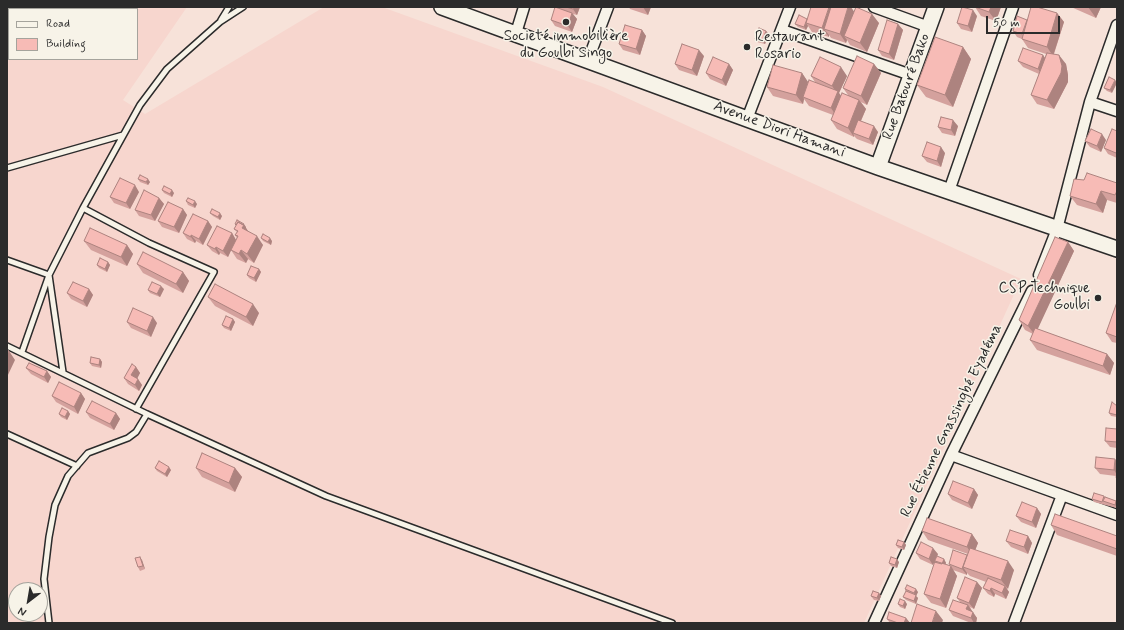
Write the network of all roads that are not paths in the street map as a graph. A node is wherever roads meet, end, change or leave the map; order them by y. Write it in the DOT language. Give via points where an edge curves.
graph roads {
  1 [pos="229,7"];
  2 [pos="243,7"];
  3 [pos="442,7"];
  4 [pos="524,7"];
  5 [pos="608,7"];
  6 [pos="790,7"];
  7 [pos="874,7"];
  8 [pos="936,7"];
  9 [pos="1013,7"];
  10 [pos="220,22"];
  11 [pos="1117,25"];
  12 [pos="929,27"];
  13 [pos="782,30"];
  14 [pos="516,33"];
  15 [pos="588,60"];
  16 [pos="911,75"];
  17 [pos="1090,102"];
  18 [pos="1117,111"];
  19 [pos="747,119"];
  20 [pos="123,135"];
  21 [pos="878,167"];
  22 [pos="7,168"];
  23 [pos="950,191"];
  24 [pos="83,208"];
  25 [pos="1057,229"];
  26 [pos="1117,249"];
  27 [pos="7,260"];
  28 [pos="49,275"];
  29 [pos="7,346"];
  30 [pos="22,352"];
  31 [pos="63,372"];
  32 [pos="136,409"];
  33 [pos="146,414"];
  34 [pos="7,434"];
  35 [pos="951,455"];
  36 [pos="77,466"];
  37 [pos="1062,496"];
  38 [pos="1117,515"];
  39 [pos="49,623"];
  40 [pos="672,623"];
  41 [pos="874,623"];
  42 [pos="1014,623"];
  1 -- 10 [label="lane"];
  2 -- 10 [label="lane"];
  3 -- 14 [label="main road, Avenue Diori Hamani"];
  4 -- 14 [label="street"];
  5 -- 15 [label="street"];
  6 -- 13 [label="street"];
  7 -- 12 [label="street"];
  8 -- 12 [label="main road, Rue Batouré Bako"];
  9 -- 23 [label="street"];
  10 -- 20 [label="lane" via="167,69 140,105"];
  11 -- 17 [label="street, Rue Étienne Gnassingbé Eyadéma"];
  12 -- 16 [label="main road, Rue Batouré Bako"];
  13 -- 16 [label="street"];
  13 -- 19 [label="street"];
  14 -- 15 [label="main road, Avenue Diori Hamani"];
  15 -- 19 [label="main road, Avenue Diori Hamani"];
  16 -- 21 [label="main road, Rue Batouré Bako"];
  17 -- 18 [label="street"];
  17 -- 25 [label="street, Rue Étienne Gnassingbé Eyadéma"];
  19 -- 21 [label="main road, Avenue Diori Hamani"];
  20 -- 22 [label="lane"];
  20 -- 24 [label="lane"];
  21 -- 23 [label="main road, Avenue Diori Hamani"];
  23 -- 25 [label="main road, Avenue Diori Hamani"];
  24 -- 28 [label="lane"];
  24 -- 32 [label="lane" via="148,243 214,272"];
  25 -- 26 [label="main road, Avenue Diori Hamani"];
  25 -- 35 [label="street, Rue Étienne Gnassingbé Eyadéma" via="1036,284"];
  27 -- 28 [label="lane"];
  28 -- 30 [label="lane"];
  28 -- 31 [label="lane"];
  29 -- 30 [label="lane"];
  30 -- 31 [label="lane"];
  31 -- 32 [label="lane"];
  32 -- 33 [label="lane"];
  33 -- 36 [label="lane" via="136,432 128,438 88,453"];
  33 -- 40 [label="lane" via="326,496"];
  34 -- 36 [label="lane"];
  35 -- 37 [label="street"];
  35 -- 41 [label="street, Rue Étienne Gnassingbé Eyadéma"];
  36 -- 39 [label="lane" via="68,476 55,505 44,579"];
  37 -- 38 [label="street"];
  37 -- 42 [label="street"];
}
